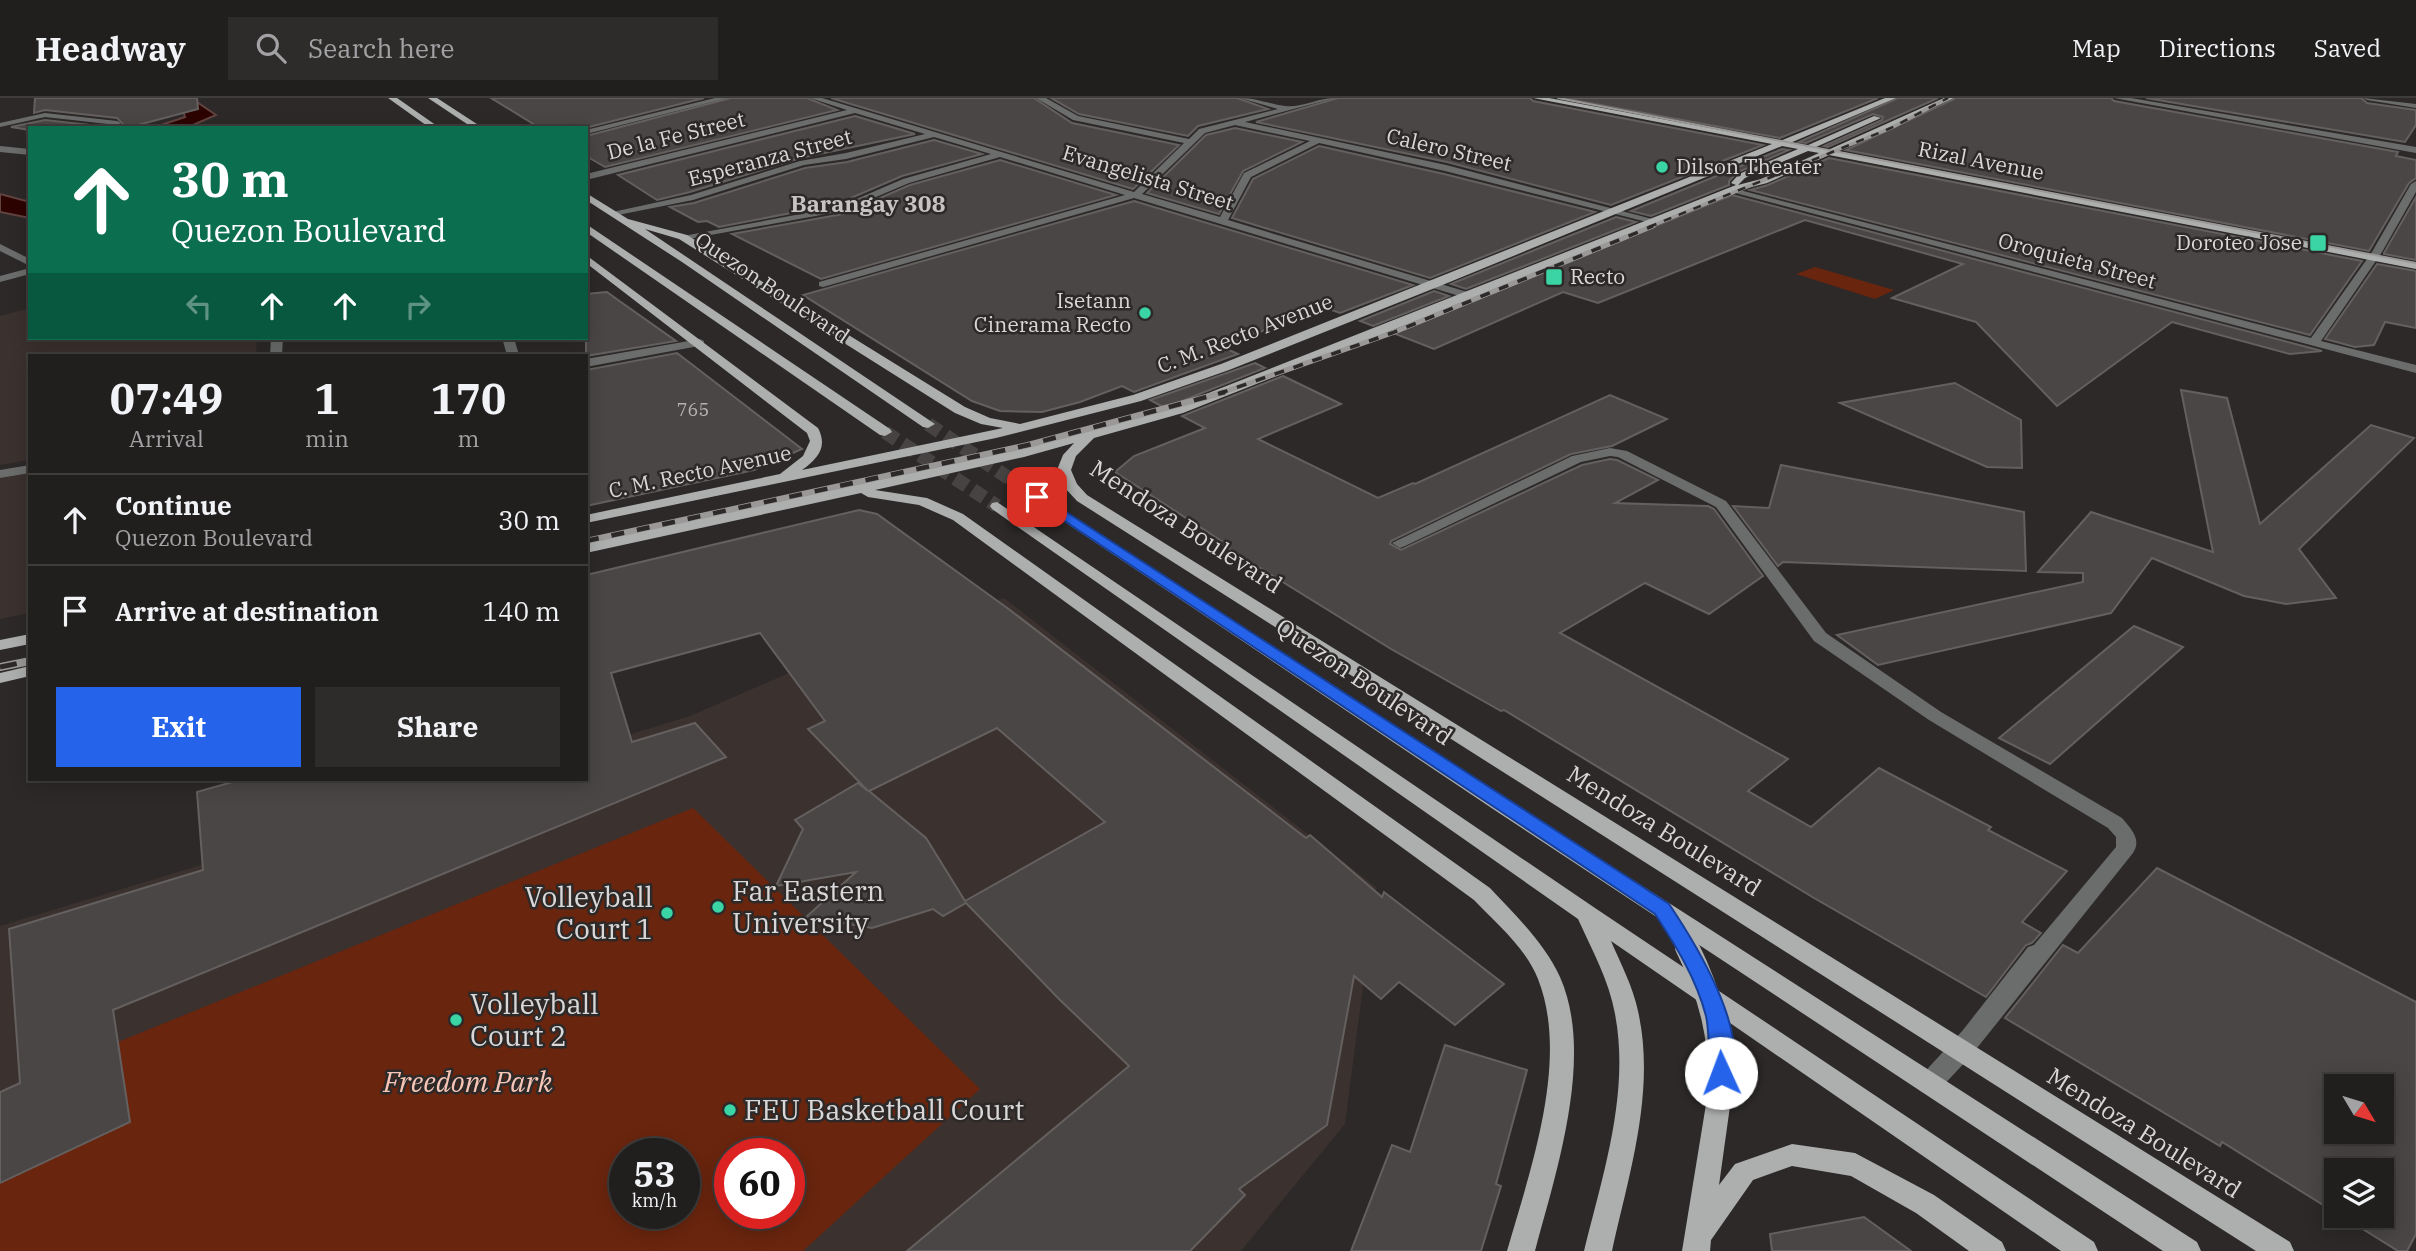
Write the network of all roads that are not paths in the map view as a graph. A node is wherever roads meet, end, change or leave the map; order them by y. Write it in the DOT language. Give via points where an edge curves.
graph roads {
  1 [pos="392,98"];
  2 [pos="432,98"];
  3 [pos="724,98"];
  4 [pos="814,98"];
  5 [pos="1040,98"];
  6 [pos="1244,98"];
  7 [pos="1331,98"];
  8 [pos="1537,98"];
  9 [pos="1584,98"];
  10 [pos="1892,98"];
  11 [pos="1926,98"];
  12 [pos="1950,98"];
  13 [pos="2118,98"];
  14 [pos="2367,98"];
  15 [pos="1908,106"];
  16 [pos="2416,106"];
  17 [pos="1286,109"];
  18 [pos="857,111"];
  19 [pos="1882,116"];
  20 [pos="1233,122"];
  21 [pos="117,123"];
  22 [pos="0,125"];
  23 [pos="433,126"];
  24 [pos="476,126"];
  25 [pos="588,132"];
  26 [pos="935,134"];
  27 [pos="1797,137"];
  28 [pos="1317,141"];
  29 [pos="1821,141"];
  30 [pos="1189,142"];
  31 [pos="1783,143"];
  32 [pos="1844,145"];
  33 [pos="1807,148"];
  34 [pos="0,149"];
  35 [pos="2416,150"];
  36 [pos="28,152"];
  37 [pos="1829,152"];
  38 [pos="1000,153"];
  39 [pos="588,177"];
  40 [pos="2416,184"];
  41 [pos="1729,190"];
  42 [pos="1137,194"];
  43 [pos="588,197"];
  44 [pos="1617,211"];
  45 [pos="613,213"];
  46 [pos="1223,220"];
  47 [pos="626,221"];
  48 [pos="1655,221"];
  49 [pos="588,227"];
  50 [pos="683,237"];
  51 [pos="2370,245"];
  52 [pos="0,247"];
  53 [pos="2404,251"];
  54 [pos="2373,257"];
  55 [pos="588,259"];
  56 [pos="28,262"];
  57 [pos="2416,266"];
  58 [pos="28,272"];
  59 [pos="0,279"];
  60 [pos="1436,284"];
  61 [pos="823,285"];
  62 [pos="1471,296"];
  63 [pos="700,343"];
  64 [pos="2313,344"];
  65 [pos="588,363"];
  66 [pos="2416,369"];
  67 [pos="928,424"];
  68 [pos="1023,428"];
  69 [pos="885,432"];
  70 [pos="1087,438"];
  71 [pos="28,469"];
  72 [pos="0,474"];
  73 [pos="780,479"];
  74 [pos="844,492"];
  75 [pos="1037,497"];
  76 [pos="997,506"];
  77 [pos="588,519"];
  78 [pos="1400,543"];
  79 [pos="588,548"];
  80 [pos="28,639"];
  81 [pos="0,645"];
  82 [pos="28,671"];
  83 [pos="0,678"];
  84 [pos="1662,909"];
  85 [pos="1587,914"];
  86 [pos="1961,1051"];
  87 [pos="1928,1084"];
  88 [pos="1697,1243"];
  89 [pos="1521,1251"];
  90 [pos="1598,1251"];
  91 [pos="1992,1251"];
  92 [pos="2084,1251"];
  93 [pos="2188,1251"];
  94 [pos="2280,1251"];
  1 -- 23 [label="main road"];
  2 -- 24 [label="main road"];
  3 -- 25 [label="street"];
  4 -- 18 [label="street, Evangelista Street"];
  5 -- 30 [label="street" via="1076,118"];
  6 -- 17 [label="street"];
  7 -- 17 [label="street"];
  8 -- 31 [label="main road, Rizal Avenue"];
  9 -- 27 [label="main road, Rizal Avenue"];
  10 -- 27 [label="main road, C. M. Recto Avenue"];
  11 -- 15 [label="main road"];
  12 -- 32 [label="main road, C. M. Recto Avenue"];
  13 -- 35 [label="street"];
  14 -- 16 [label="street"];
  17 -- 20 [label="street"];
  18 -- 26 [label="street, Evangelista Street"];
  18 -- 39 [label="street, De la Fe Street"];
  19 -- 29 [label="main road, C. M. Recto Avenue"];
  20 -- 28 [label="street, Calero Street"];
  20 -- 30 [label="street" via="1202,131"];
  21 -- 22 [label="street" via="45,115"];
  26 -- 38 [label="street, Evangelista Street"];
  26 -- 45 [label="street, Esperanza Street" via="803,163 693,197"];
  27 -- 29 [label="main road, Rizal Avenue"];
  27 -- 31 [label="main road, C. M. Recto Avenue"];
  28 -- 44 [label="street, Calero Street"];
  28 -- 46 [label="street" via="1247,174"];
  29 -- 32 [label="main road, Rizal Avenue"];
  29 -- 33 [label="main road, C. M. Recto Avenue"];
  30 -- 42 [label="street"];
  31 -- 33 [label="main road, Rizal Avenue"];
  31 -- 44 [label="main road, C. M. Recto Avenue"];
  32 -- 37 [label="main road, C. M. Recto Avenue"];
  32 -- 51 [label="main road, Rizal Avenue"];
  33 -- 37 [label="main road, Rizal Avenue"];
  33 -- 41 [label="main road, C. M. Recto Avenue" via="1742,176"];
  34 -- 36 [label="street"];
  37 -- 41 [label="main road, C. M. Recto Avenue" via="1764,181"];
  37 -- 54 [label="main road, Rizal Avenue"];
  38 -- 42 [label="street, Evangelista Street"];
  38 -- 50 [label="street" via="906,181 840,209"];
  40 -- 51 [label="street"];
  41 -- 48 [label="main road, C. M. Recto Avenue"];
  41 -- 64 [label="street, Oroquieta Street"];
  42 -- 46 [label="street, Evangelista Street"];
  42 -- 61 [label="street"];
  43 -- 45 [label="main road, Quezon Boulevard"];
  44 -- 48 [label="street, Calero Street"];
  44 -- 60 [label="main road, C. M. Recto Avenue"];
  45 -- 47 [label="main road, Quezon Boulevard"];
  46 -- 60 [label="street, Evangelista Street"];
  47 -- 50 [label="main road"];
  47 -- 67 [label="main road, Quezon Boulevard"];
  48 -- 62 [label="main road, C. M. Recto Avenue"];
  49 -- 69 [label="main road"];
  50 -- 68 [label="main road" via="960,410"];
  51 -- 53 [label="main road, Rizal Avenue"];
  51 -- 54 [label="street"];
  52 -- 56 [label="street"];
  54 -- 57 [label="main road, Rizal Avenue"];
  54 -- 64 [label="street"];
  55 -- 63 [label="main road"];
  58 -- 59 [label="street"];
  60 -- 62 [label="street, Evangelista Street"];
  60 -- 68 [label="main road, C. M. Recto Avenue" via="1225,368 1138,398"];
  62 -- 70 [label="main road, C. M. Recto Avenue" via="1178,410"];
  63 -- 65 [label="street"];
  63 -- 73 [label="main road" via="813,431 817,441 813,453"];
  64 -- 66 [label="street, Oroquieta Street"];
  68 -- 73 [label="main road, C. M. Recto Avenue"];
  70 -- 74 [label="main road, C. M. Recto Avenue"];
  70 -- 86 [label="main road, Mendoza Boulevard" via="1070,454 1064,470 1070,486 1082,498"];
  71 -- 72 [label="street"];
  73 -- 77 [label="main road, C. M. Recto Avenue"];
  74 -- 79 [label="main road, C. M. Recto Avenue"];
  74 -- 89 [label="main road" via="911,498 958,517 1482,894 1518,934 1549,978 1559,1016 1562,1063 1542,1173"];
  75 -- 84 [label="main road, Quezon Boulevard"];
  76 -- 85 [label="main road"];
  78 -- 86 [label="street" via="1577,459 1622,454 1721,504 1820,637 1935,716 2115,823 2126,836 2126,848"];
  80 -- 81 [label="main road"];
  82 -- 83 [label="main road"];
  84 -- 87 [label="main road"];
  84 -- 88 [label="main road, bridge" via="1705,981 1723,1055"];
  85 -- 90 [label="main road" via="1626,1011 1632,1051 1629,1107"];
  85 -- 92 [label="main road"];
  86 -- 87 [label="street"];
  86 -- 94 [label="main road, Mendoza Boulevard"];
  87 -- 93 [label="main road"];
  88 -- 91 [label="main road" via="1744,1172 1792,1155 1855,1165 1925,1204"];
}
